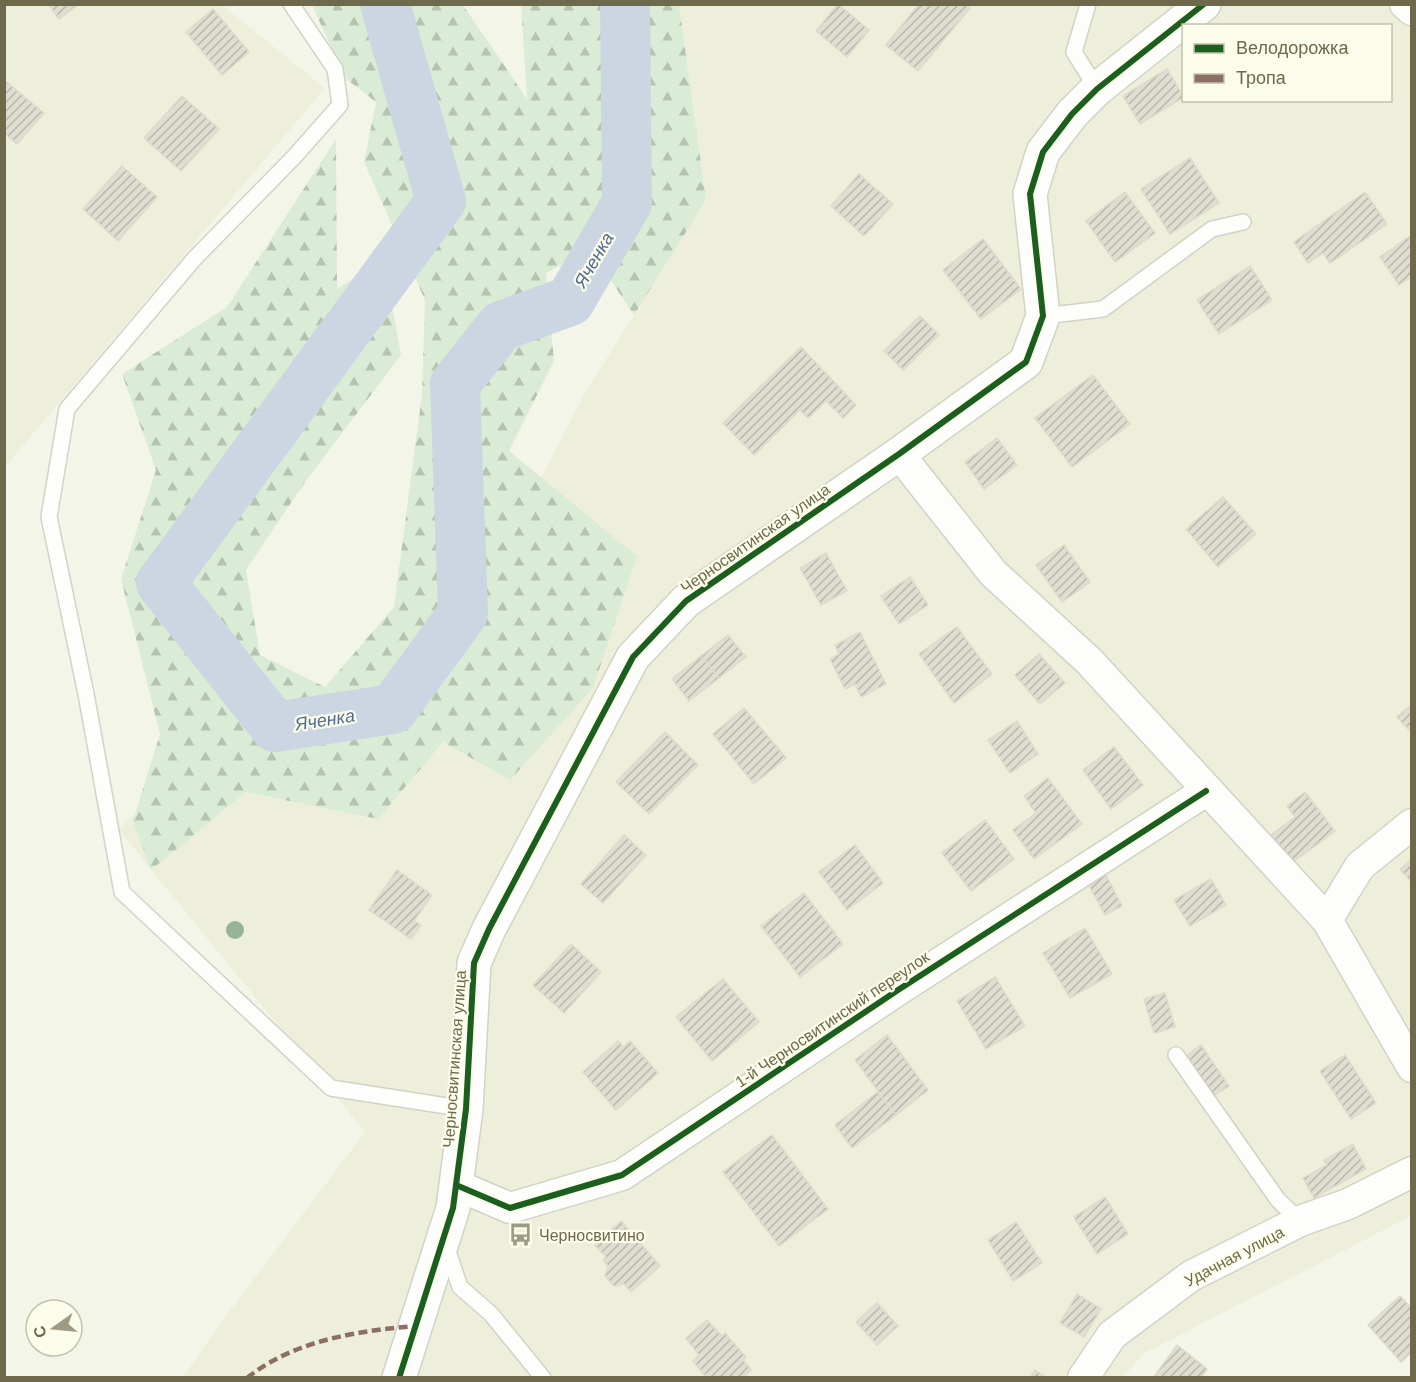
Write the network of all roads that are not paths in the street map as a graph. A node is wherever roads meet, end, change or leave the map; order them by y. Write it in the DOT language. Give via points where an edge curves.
graph roads {
  1 [pos="291,4"];
  2 [pos="1088,4"];
  3 [pos="1204,4"];
  4 [pos="1405,4"];
  5 [pos="1412,10"];
  6 [pos="1096,89"];
  7 [pos="1244,222"];
  8 [pos="1043,316"];
  9 [pos="899,454"];
  10 [pos="1206,791"];
  11 [pos="1412,824"];
  12 [pos="1327,920"];
  13 [pos="1176,1055"];
  14 [pos="1412,1067"];
  15 [pos="466,1109"];
  16 [pos="1412,1172"];
  17 [pos="456,1185"];
  18 [pos="1300,1221"];
  19 [pos="444,1241"];
  20 [pos="399,1377"];
  21 [pos="543,1377"];
  22 [pos="1083,1377"];
  1 -- 15 [label="lane" via="335,69 340,105 195,258 67,409 49,517 122,892 331,1088"];
  2 -- 6 [label="lane" via="1074,52"];
  3 -- 6 [label="street, Черносвитинская улица"];
  4 -- 5 [label="street"];
  6 -- 8 [label="street, Черносвитинская улица" via="1043,152 1030,195"];
  7 -- 8 [label="lane" via="1212,229 1103,309"];
  8 -- 9 [label="street, Черносвитинская улица" via="1026,362"];
  9 -- 10 [label="street" via="993,573 1089,661"];
  9 -- 15 [label="street, Черносвитинская улица" via="686,601 633,657 474,963"];
  10 -- 12 [label="street"];
  10 -- 17 [label="street, 1-й Черносвитинский переулок" via="622,1175 510,1208"];
  11 -- 12 [label="street" via="1360,866"];
  12 -- 14 [label="street"];
  13 -- 18 [label="lane" via="1278,1200"];
  15 -- 17 [label="street, Черносвитинская улица"];
  16 -- 18 [label="street, Удачная улица" via="1348,1204"];
  17 -- 19 [label="street, Черносвитинская улица"];
  18 -- 22 [label="street, Удачная улица" via="1191,1276 1112,1335"];
  19 -- 20 [label="street, Черносвитинская улица"];
  19 -- 21 [label="lane" via="460,1287 491,1314"];
}
